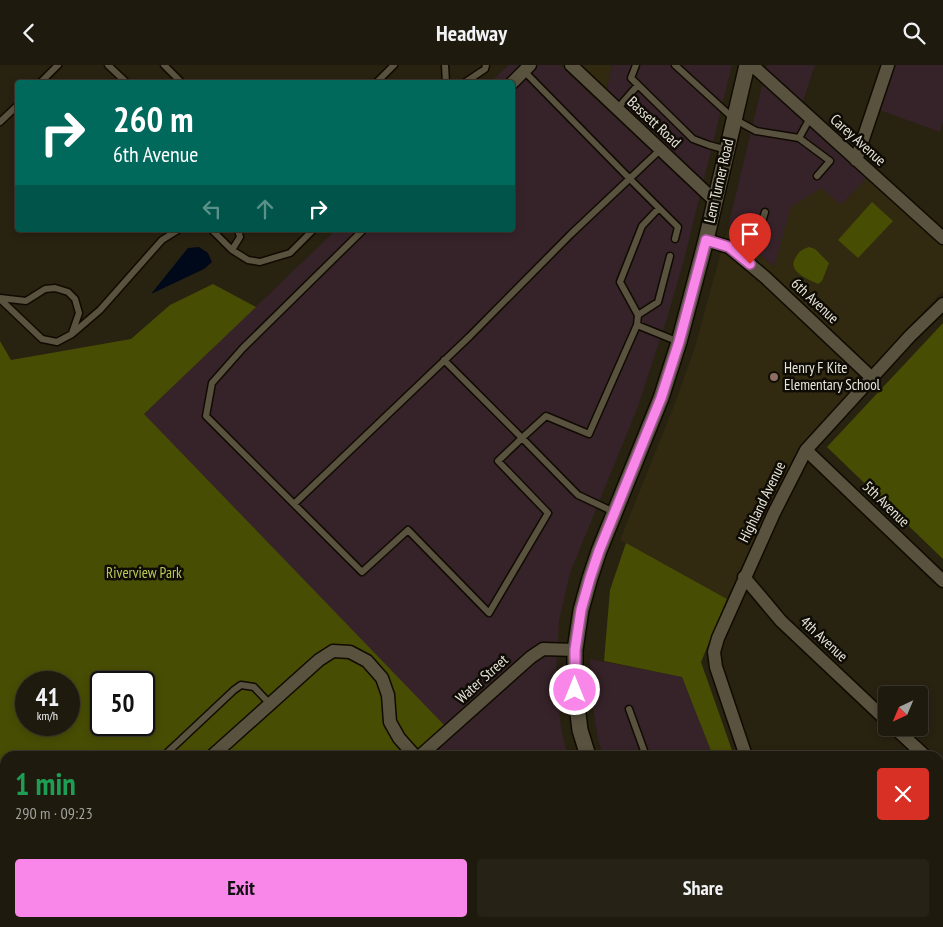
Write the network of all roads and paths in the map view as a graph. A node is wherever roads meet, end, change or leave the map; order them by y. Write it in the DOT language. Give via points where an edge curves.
graph roads {
  1 [pos="58,65"];
  2 [pos="108,65"];
  3 [pos="164,65"];
  4 [pos="394,65"];
  5 [pos="445,65"];
  6 [pos="486,65"];
  7 [pos="571,65"];
  8 [pos="636,65"];
  9 [pos="675,65"];
  10 [pos="747,65"];
  11 [pos="752,65"];
  12 [pos="888,65"];
  13 [pos="527,68"];
  14 [pos="43,80"];
  15 [pos="124,80"];
  16 [pos="179,80"];
  17 [pos="379,80"];
  18 [pos="446,80"];
  19 [pos="468,80"];
  20 [pos="515,80"];
  21 [pos="638,85"];
  22 [pos="15,108"];
  23 [pos="617,109"];
  24 [pos="810,118"];
  25 [pos="734,119"];
  26 [pos="0,122"];
  27 [pos="799,138"];
  28 [pos="660,150"];
  29 [pos="727,150"];
  30 [pos="856,160"];
  31 [pos="817,176"];
  32 [pos="630,179"];
  33 [pos="715,201"];
  34 [pos="659,208"];
  35 [pos="765,212"];
  36 [pos="175,232"];
  37 [pos="214,232"];
  38 [pos="239,232"];
  39 [pos="312,232"];
  40 [pos="360,232"];
  41 [pos="675,239"];
  42 [pos="943,239"];
  43 [pos="706,240"];
  44 [pos="232,249"];
  45 [pos="670,256"];
  46 [pos="750,264"];
  47 [pos="0,298"];
  48 [pos="943,304"];
  49 [pos="638,315"];
  50 [pos="637,325"];
  51 [pos="72,334"];
  52 [pos="679,342"];
  53 [pos="444,360"];
  54 [pos="872,378"];
  55 [pos="522,439"];
  56 [pos="806,450"];
  57 [pos="294,504"];
  58 [pos="615,513"];
  59 [pos="744,577"];
  60 [pos="943,581"];
  61 [pos="575,650"];
  62 [pos="270,704"];
  63 [pos="629,709"];
  64 [pos="878,712"];
  65 [pos="904,736"];
  66 [pos="168,751"];
  67 [pos="218,751"];
  68 [pos="411,751"];
  69 [pos="426,751"];
  70 [pos="586,751"];
  71 [pos="644,751"];
  72 [pos="744,751"];
  73 [pos="920,751"];
  1 -- 14 [label="lane"];
  2 -- 15 [label="lane"];
  3 -- 16 [label="lane"];
  4 -- 17 [label="lane"];
  5 -- 18 [label="lane"];
  6 -- 19 [label="lane"];
  7 -- 23 [label="street, Bassett Road"];
  8 -- 21 [label="lane" via="631,78"];
  9 -- 25 [label="lane"];
  10 -- 25 [label="main road, Lem Turner Road"];
  11 -- 24 [label="street, Carey Avenue"];
  12 -- 30 [label="street"];
  13 -- 20 [label="street"];
  13 -- 32 [label="lane"];
  21 -- 23 [label="lane"];
  21 -- 29 [label="lane" via="693,139"];
  22 -- 26 [label="lane"];
  23 -- 28 [label="street, Bassett Road"];
  24 -- 27 [label="lane"];
  24 -- 30 [label="street, Carey Avenue"];
  25 -- 27 [label="lane" via="756,131"];
  25 -- 29 [label="main road, Lem Turner Road"];
  27 -- 31 [label="lane" via="830,161"];
  28 -- 32 [label="lane"];
  28 -- 33 [label="street, Bassett Road"];
  29 -- 33 [label="main road, Lem Turner Road"];
  30 -- 42 [label="street, Carey Avenue"];
  32 -- 34 [label="lane"];
  32 -- 53 [label="lane"];
  33 -- 43 [label="main road, Lem Turner Road"];
  34 -- 41 [label="lane" via="678,227"];
  34 -- 49 [label="lane" via="642,226 620,282"];
  35 -- 46 [label="lane"];
  36 -- 51 [label="lane" via="162,240 100,310"];
  37 -- 44 [label="lane"];
  38 -- 44 [label="lane" via="240,237"];
  39 -- 44 [label="lane" via="290,253 260,263 248,260"];
  40 -- 57 [label="lane" via="212,383 206,416"];
  43 -- 46 [label="street, 6th Avenue" via="729,247"];
  43 -- 52 [label="main road, Lem Turner Road"];
  45 -- 49 [label="lane" via="658,302"];
  46 -- 54 [label="street, 6th Avenue"];
  47 -- 51 [label="lane" via="42,339 57,342"];
  47 -- 51 [label="lane" via="26,301 45,289 56,288 68,293 75,299 80,313"];
  48 -- 54 [label="street, Highland Avenue"];
  49 -- 50 [label="lane"];
  50 -- 52 [label="lane"];
  50 -- 55 [label="lane" via="589,434 546,416"];
  52 -- 58 [label="main road, Lem Turner Road" via="661,398"];
  53 -- 55 [label="lane"];
  53 -- 57 [label="lane"];
  54 -- 56 [label="street, Highland Avenue"];
  55 -- 57 [label="lane" via="498,461 548,513 489,613 408,530 362,572"];
  55 -- 58 [label="lane" via="578,495"];
  56 -- 59 [label="street, Highland Avenue"];
  56 -- 60 [label="street, 5th Avenue"];
  58 -- 61 [label="main road, Lem Turner Road" via="590,578"];
  59 -- 64 [label="street, 4th Avenue" via="781,621"];
  59 -- 72 [label="street, Highland Avenue" via="714,652"];
  61 -- 69 [label="street, Water Street" via="543,649 537,653"];
  61 -- 70 [label="main road, Lem Turner Road" via="575,690 580,731"];
  62 -- 66 [label="lane" via="254,687 241,685"];
  62 -- 67 [label="street"];
  62 -- 68 [label="street" via="319,659 333,651 350,652 367,661 382,678 388,695 390,723"];
  63 -- 71 [label="lane"];
  65 -- 73 [label="street"];
}
